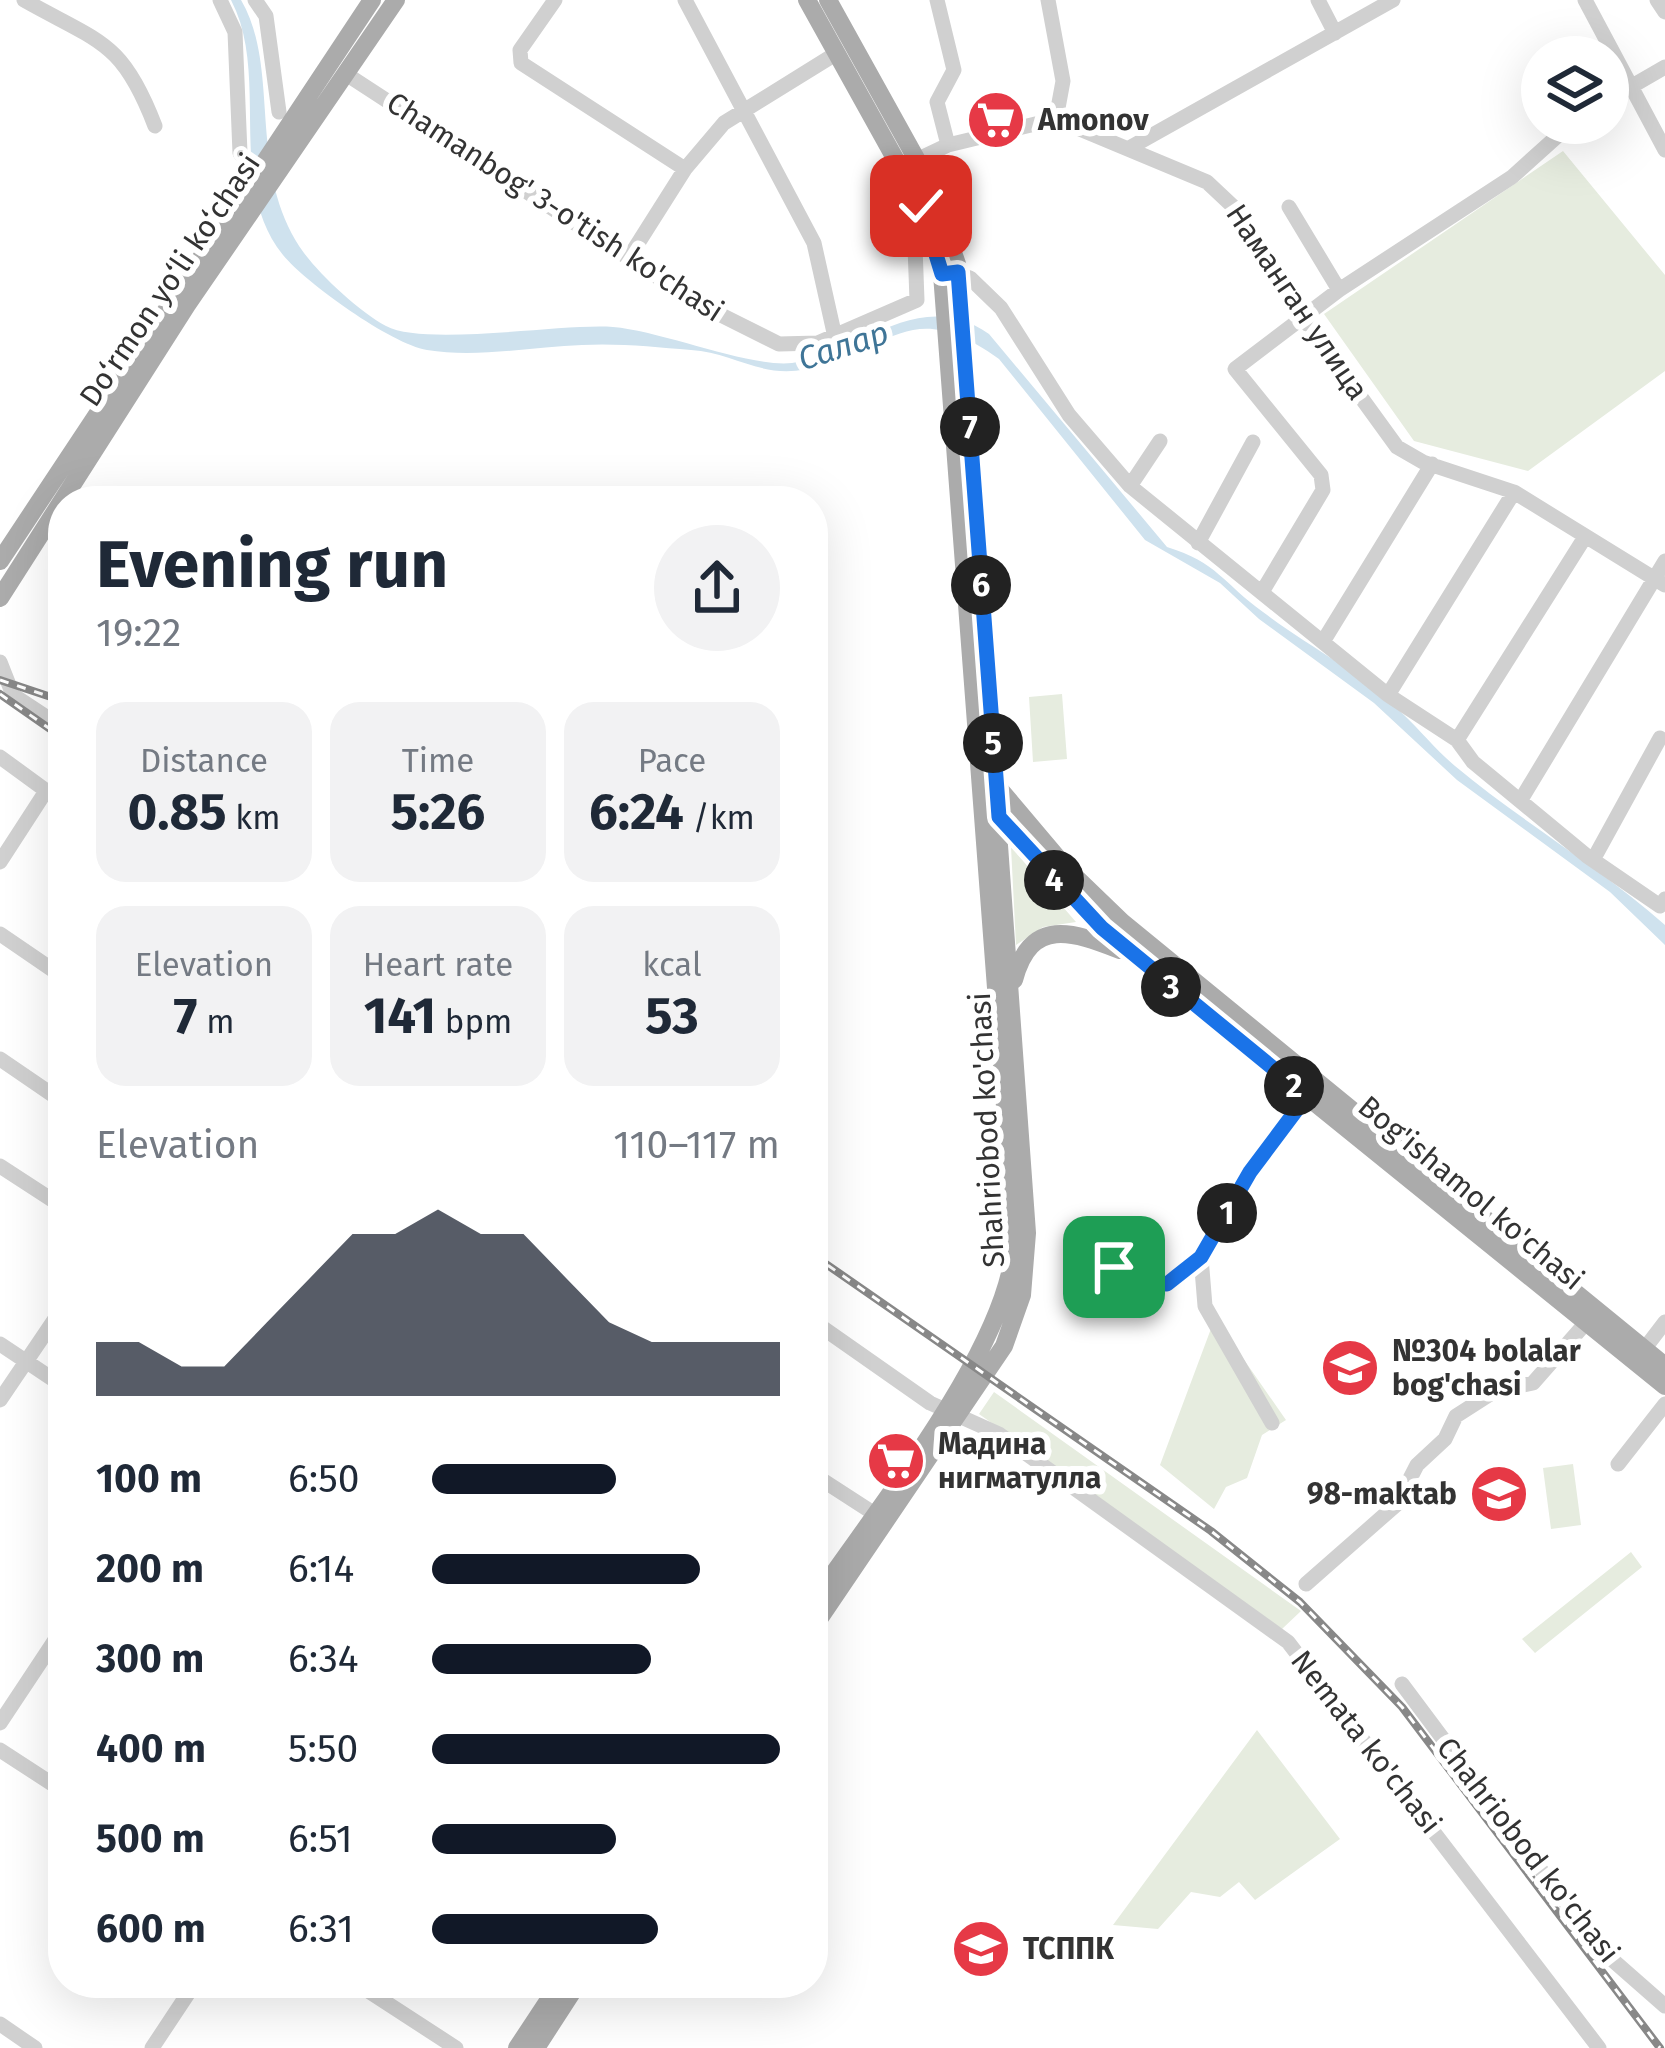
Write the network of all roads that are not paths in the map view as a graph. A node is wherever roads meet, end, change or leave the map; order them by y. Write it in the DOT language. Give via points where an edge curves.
graph roads {
  1 [pos="24,0"];
  2 [pos="220,0"];
  3 [pos="255,0"];
  4 [pos="372,0"];
  5 [pos="396,0"];
  6 [pos="555,0"];
  7 [pos="685,0"];
  8 [pos="807,0"];
  9 [pos="828,0"];
  10 [pos="937,0"];
  11 [pos="1048,0"];
  12 [pos="1318,0"];
  13 [pos="1393,0"];
  14 [pos="1585,0"];
  15 [pos="1657,0"];
  16 [pos="1665,12"];
  17 [pos="1335,33"];
  18 [pos="836,53"];
  19 [pos="1665,67"];
  20 [pos="346,74"];
  21 [pos="1630,89"];
  22 [pos="744,107"];
  23 [pos="1056,119"];
  24 [pos="155,126"];
  25 [pos="288,127"];
  26 [pos="1549,144"];
  27 [pos="948,145"];
  28 [pos="1131,147"];
  29 [pos="1665,150"];
  30 [pos="909,163"];
  31 [pos="685,169"];
  32 [pos="255,170"];
  33 [pos="1289,207"];
  34 [pos="226,230"];
  35 [pos="915,247"];
  36 [pos="628,259"];
  37 [pos="950,273"];
  38 [pos="195,277"];
  39 [pos="1340,290"];
  40 [pos="1302,316"];
  41 [pos="836,337"];
  42 [pos="1160,441"];
  43 [pos="1253,442"];
  44 [pos="1432,464"];
  45 [pos="51,486"];
  46 [pos="68,486"];
  47 [pos="1130,486"];
  48 [pos="48,491"];
  49 [pos="1514,492"];
  50 [pos="48,519"];
  51 [pos="1585,537"];
  52 [pos="1198,543"];
  53 [pos="0,561"];
  54 [pos="1665,561"];
  55 [pos="1659,582"];
  56 [pos="1262,592"];
  57 [pos="0,598"];
  58 [pos="1324,640"];
  59 [pos="0,662"];
  60 [pos="1388,695"];
  61 [pos="48,718"];
  62 [pos="1660,738"];
  63 [pos="1457,740"];
  64 [pos="0,757"];
  65 [pos="989,790"];
  66 [pos="46,791"];
  67 [pos="1522,798"];
  68 [pos="999,817"];
  69 [pos="1593,860"];
  70 [pos="0,862"];
  71 [pos="995,868"];
  72 [pos="1665,899"];
  73 [pos="0,934"];
  74 [pos="1131,954"];
  75 [pos="48,966"];
  76 [pos="1012,997"];
  77 [pos="1219,1014"];
  78 [pos="0,1059"];
  79 [pos="48,1088"];
  80 [pos="1307,1096"];
  81 [pos="1392,1155"];
  82 [pos="0,1166"];
  83 [pos="1438,1193"];
  84 [pos="48,1198"];
  85 [pos="1201,1257"];
  86 [pos="1114,1267"];
  87 [pos="1665,1322"];
  88 [pos="1584,1325"];
  89 [pos="48,1328"];
  90 [pos="828,1331"];
  91 [pos="0,1344"];
  92 [pos="1639,1357"];
  93 [pos="26,1361"];
  94 [pos="1665,1366"];
  95 [pos="48,1376"];
  96 [pos="1665,1386"];
  97 [pos="0,1400"];
  98 [pos="1665,1404"];
  99 [pos="950,1412"];
  100 [pos="1272,1423"];
  101 [pos="1618,1464"];
  102 [pos="828,1484"];
  103 [pos="880,1517"];
  104 [pos="828,1584"];
  105 [pos="1306,1584"];
  106 [pos="828,1603"];
  107 [pos="48,1651"];
  108 [pos="1402,1684"];
  109 [pos="0,1723"];
  110 [pos="0,1750"];
  111 [pos="48,1781"];
  112 [pos="185,1998"];
  113 [pos="379,1998"];
  114 [pos="550,1998"];
  115 [pos="568,1998"];
  116 [pos="1665,2006"];
  117 [pos="0,2024"];
  118 [pos="35,2048"];
  119 [pos="152,2048"];
  120 [pos="456,2048"];
  121 [pos="518,2048"];
  122 [pos="536,2048"];
  123 [pos="1599,2048"];
  1 -- 24 [label="street" via="128,63"];
  2 -- 32 [label="street" via="236,32 240,153"];
  3 -- 25 [label="street" via="266,16"];
  4 -- 25 [label="main road, Do‘rmon yo‘li ko‘chasi"];
  5 -- 20 [label="main road, Do‘rmon yo‘li ko‘chasi"];
  6 -- 31 [label="street" via="520,50 520,63"];
  7 -- 22 [label="street"];
  8 -- 18 [label="main road"];
  9 -- 30 [label="main road"];
  10 -- 27 [label="street" via="954,70 938,98"];
  11 -- 23 [label="street" via="1063,81"];
  12 -- 17 [label="street"];
  13 -- 17 [label="street"];
  14 -- 21 [label="street"];
  15 -- 16 [label="street"];
  17 -- 28 [label="street"];
  18 -- 22 [label="street"];
  18 -- 30 [label="main road"];
  19 -- 21 [label="street"];
  20 -- 25 [label="main road, Do‘rmon yo‘li ko‘chasi"];
  20 -- 36 [label="street, Chamanbog' 3-o'tish ko'chasi"];
  21 -- 29 [label="street"];
  22 -- 31 [label="street"];
  22 -- 41 [label="street" via="814,243"];
  23 -- 27 [label="street"];
  23 -- 28 [label="street, Наманган улица"];
  25 -- 32 [label="main road, Do‘rmon yo‘li ko‘chasi"];
  25 -- 34 [label="main road, Do‘rmon yo‘li ko‘chasi"];
  26 -- 39 [label="street" via="1512,177"];
  27 -- 30 [label="street"];
  28 -- 40 [label="street, Наманган улица" via="1226,196"];
  30 -- 37 [label="main road" via="945,220"];
  31 -- 36 [label="street"];
  32 -- 34 [label="main road, Do‘rmon yo‘li ko‘chasi"];
  33 -- 39 [label="street"];
  34 -- 38 [label="main road, Do‘rmon yo‘li ko‘chasi"];
  35 -- 41 [label="street, Chamanbog' 3-o'tish ko'chasi" via="916,300"];
  36 -- 41 [label="street, Chamanbog' 3-o'tish ko'chasi" via="779,344"];
  37 -- 47 [label="street" via="1001,308 1070,415"];
  37 -- 65 [label="main road"];
  38 -- 45 [label="main road, Do‘rmon yo‘li ko‘chasi"];
  38 -- 46 [label="main road, Do‘rmon yo‘li ko‘chasi"];
  39 -- 40 [label="street"];
  40 -- 44 [label="street, Наманган улица" via="1397,447"];
  40 -- 56 [label="street" via="1235,369 1321,475 1323,490"];
  42 -- 47 [label="street"];
  43 -- 52 [label="street"];
  44 -- 49 [label="street, Наманган улица"];
  44 -- 58 [label="street"];
  47 -- 52 [label="street"];
  48 -- 53 [label="main road, Do‘rmon yo‘li ko‘chasi"];
  49 -- 51 [label="street, Наманган улица"];
  49 -- 60 [label="street"];
  50 -- 57 [label="main road, Do‘rmon yo‘li ko‘chasi"];
  51 -- 55 [label="street, Наманган улица"];
  51 -- 63 [label="street"];
  52 -- 56 [label="street"];
  54 -- 55 [label="street"];
  55 -- 67 [label="street"];
  56 -- 58 [label="street"];
  58 -- 60 [label="street"];
  59 -- 61 [label="street" via="14,695"];
  60 -- 63 [label="street"];
  62 -- 69 [label="street"];
  63 -- 67 [label="street"];
  64 -- 66 [label="street"];
  65 -- 68 [label="main road, Shahriobod ko'chasi"];
  65 -- 71 [label="main road, Shahriobod ko'chasi"];
  65 -- 77 [label="main road, Bog'ishamol ko'chasi"];
  66 -- 70 [label="street"];
  67 -- 69 [label="street"];
  68 -- 71 [label="main road, Shahriobod ko'chasi"];
  68 -- 74 [label="main road, Bog'ishamol ko'chasi"];
  69 -- 72 [label="street" via="1660,906"];
  71 -- 76 [label="main road, Shahriobod ko'chasi"];
  71 -- 99 [label="main road, Shahriobod ko'chasi" via="1014,1250 997,1322"];
  73 -- 75 [label="street"];
  74 -- 76 [label="main road" via="1078,934 1049,935 1022,957"];
  74 -- 77 [label="main road, Bog'ishamol ko'chasi"];
  76 -- 99 [label="main road, Shahriobod ko'chasi" via="1025,1274 1010,1335"];
  77 -- 80 [label="main road, Bog'ishamol ko'chasi"];
  77 -- 81 [label="main road, Bog'ishamol ko'chasi"];
  78 -- 79 [label="street"];
  80 -- 81 [label="main road, Bog'ishamol ko'chasi"];
  80 -- 85 [label="street"];
  81 -- 83 [label="main road, Bog'ishamol ko'chasi"];
  82 -- 84 [label="street"];
  83 -- 88 [label="main road, Bog'ishamol ko'chasi"];
  83 -- 92 [label="main road, Bog'ishamol ko'chasi"];
  85 -- 86 [label="street" via="1167,1284 1120,1282"];
  85 -- 100 [label="street" via="1205,1306"];
  87 -- 92 [label="street"];
  88 -- 92 [label="main road, Bog'ishamol ko'chasi"];
  88 -- 105 [label="street" via="1533,1383 1495,1391 1456,1416 1397,1504"];
  89 -- 93 [label="street"];
  90 -- 99 [label="street, Nemata ko'chasi"];
  91 -- 93 [label="street"];
  92 -- 94 [label="main road, Bog'ishamol ko'chasi"];
  92 -- 96 [label="main road, Bog'ishamol ko'chasi"];
  93 -- 95 [label="street"];
  93 -- 97 [label="street"];
  98 -- 101 [label="street"];
  99 -- 103 [label="main road, Shahriobod ko'chasi"];
  99 -- 123 [label="street, Nemata ko'chasi" via="999,1434 1288,1642"];
  102 -- 103 [label="street"];
  103 -- 104 [label="main road, Shahriobod ko'chasi"];
  103 -- 106 [label="main road, Shahriobod ko'chasi"];
  107 -- 109 [label="street"];
  108 -- 116 [label="street, Chahriobod ko'chasi" via="1600,1949"];
  110 -- 111 [label="street"];
  112 -- 119 [label="street"];
  113 -- 120 [label="street"];
  114 -- 121 [label="main road"];
  115 -- 122 [label="main road"];
  117 -- 118 [label="street"];
}
